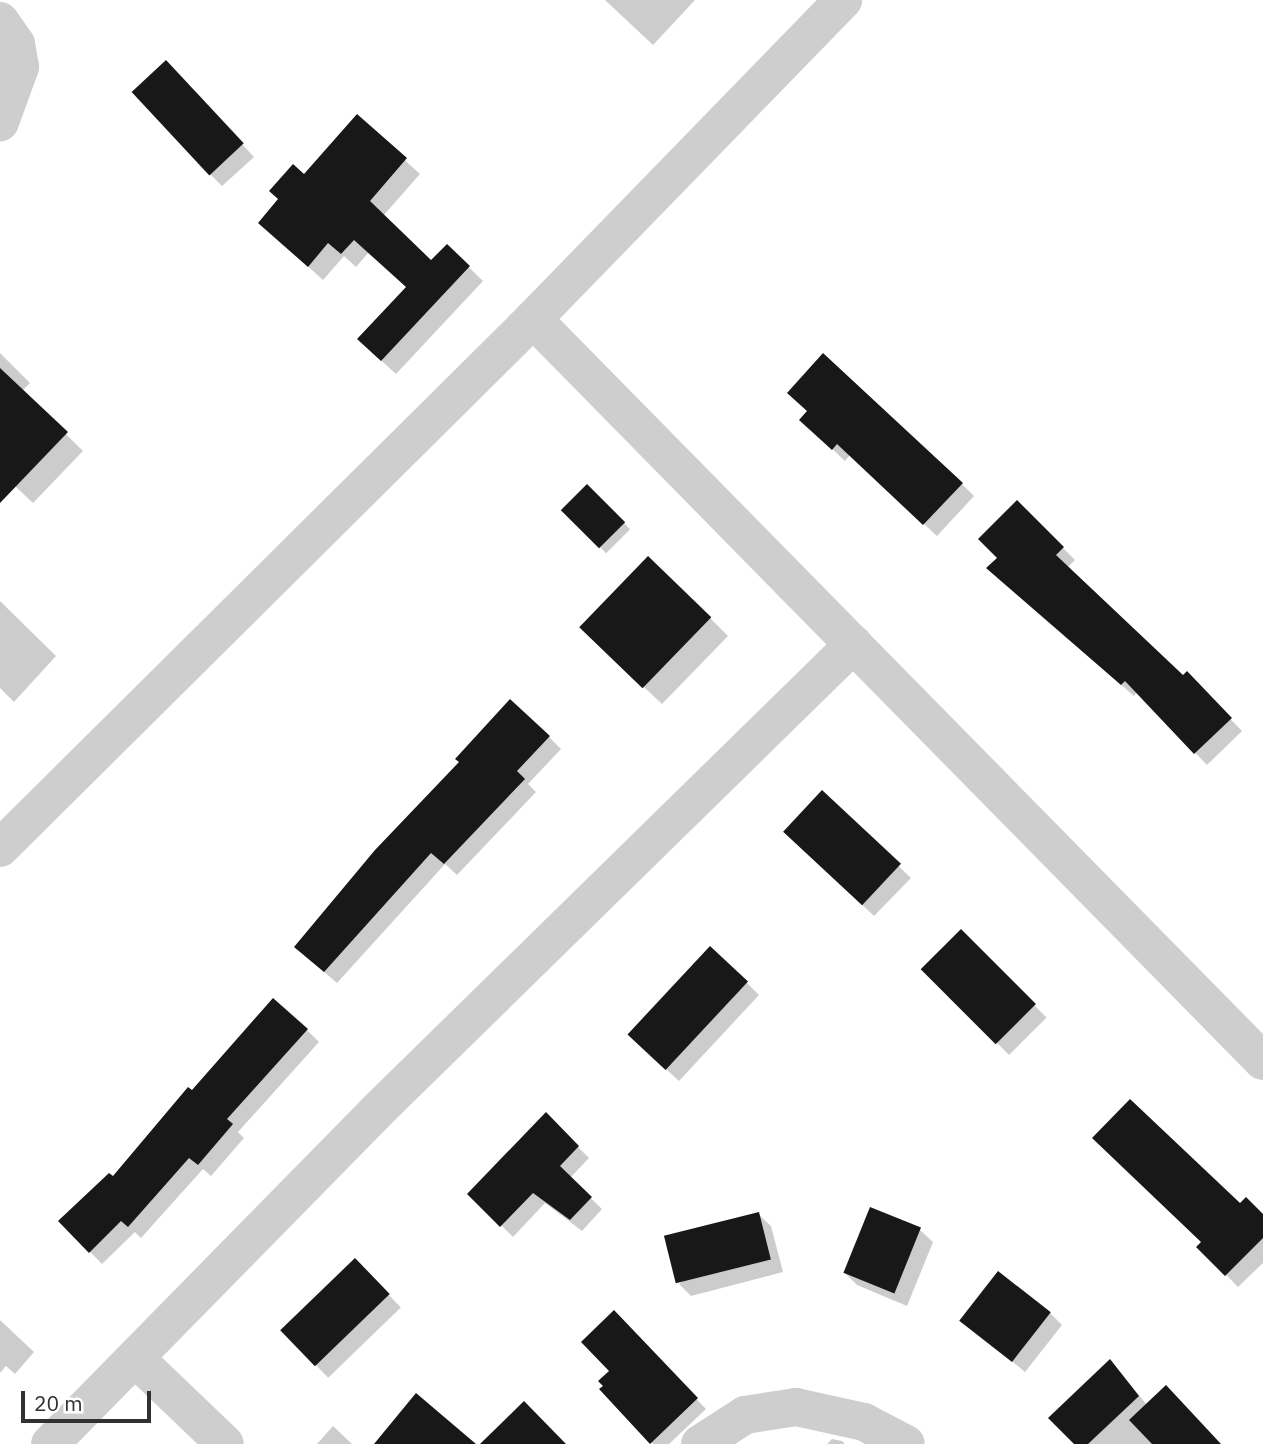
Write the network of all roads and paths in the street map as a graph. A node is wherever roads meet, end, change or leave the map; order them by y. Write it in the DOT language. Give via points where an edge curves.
graph roads {
  1 [pos="843,0"];
  2 [pos="0,22"];
  3 [pos="0,122"];
  4 [pos="533,319"];
  5 [pos="854,644"];
  6 [pos="0,848"];
  7 [pos="1263,1061"];
  8 [pos="135,1358"];
  9 [pos="50,1444"];
  10 [pos="225,1444"];
  11 [pos="700,1444"];
  12 [pos="906,1444"];
  1 -- 4 [label="street"];
  2 -- 3 [label="street" via="16,44 20,67"];
  4 -- 5 [label="street"];
  4 -- 6 [label="street"];
  5 -- 7 [label="street"];
  5 -- 8 [label="street" via="375,1113"];
  8 -- 9 [label="street"];
  8 -- 10 [label="street"];
  11 -- 12 [label="street" via="746,1415 796,1407 863,1422"];
}
